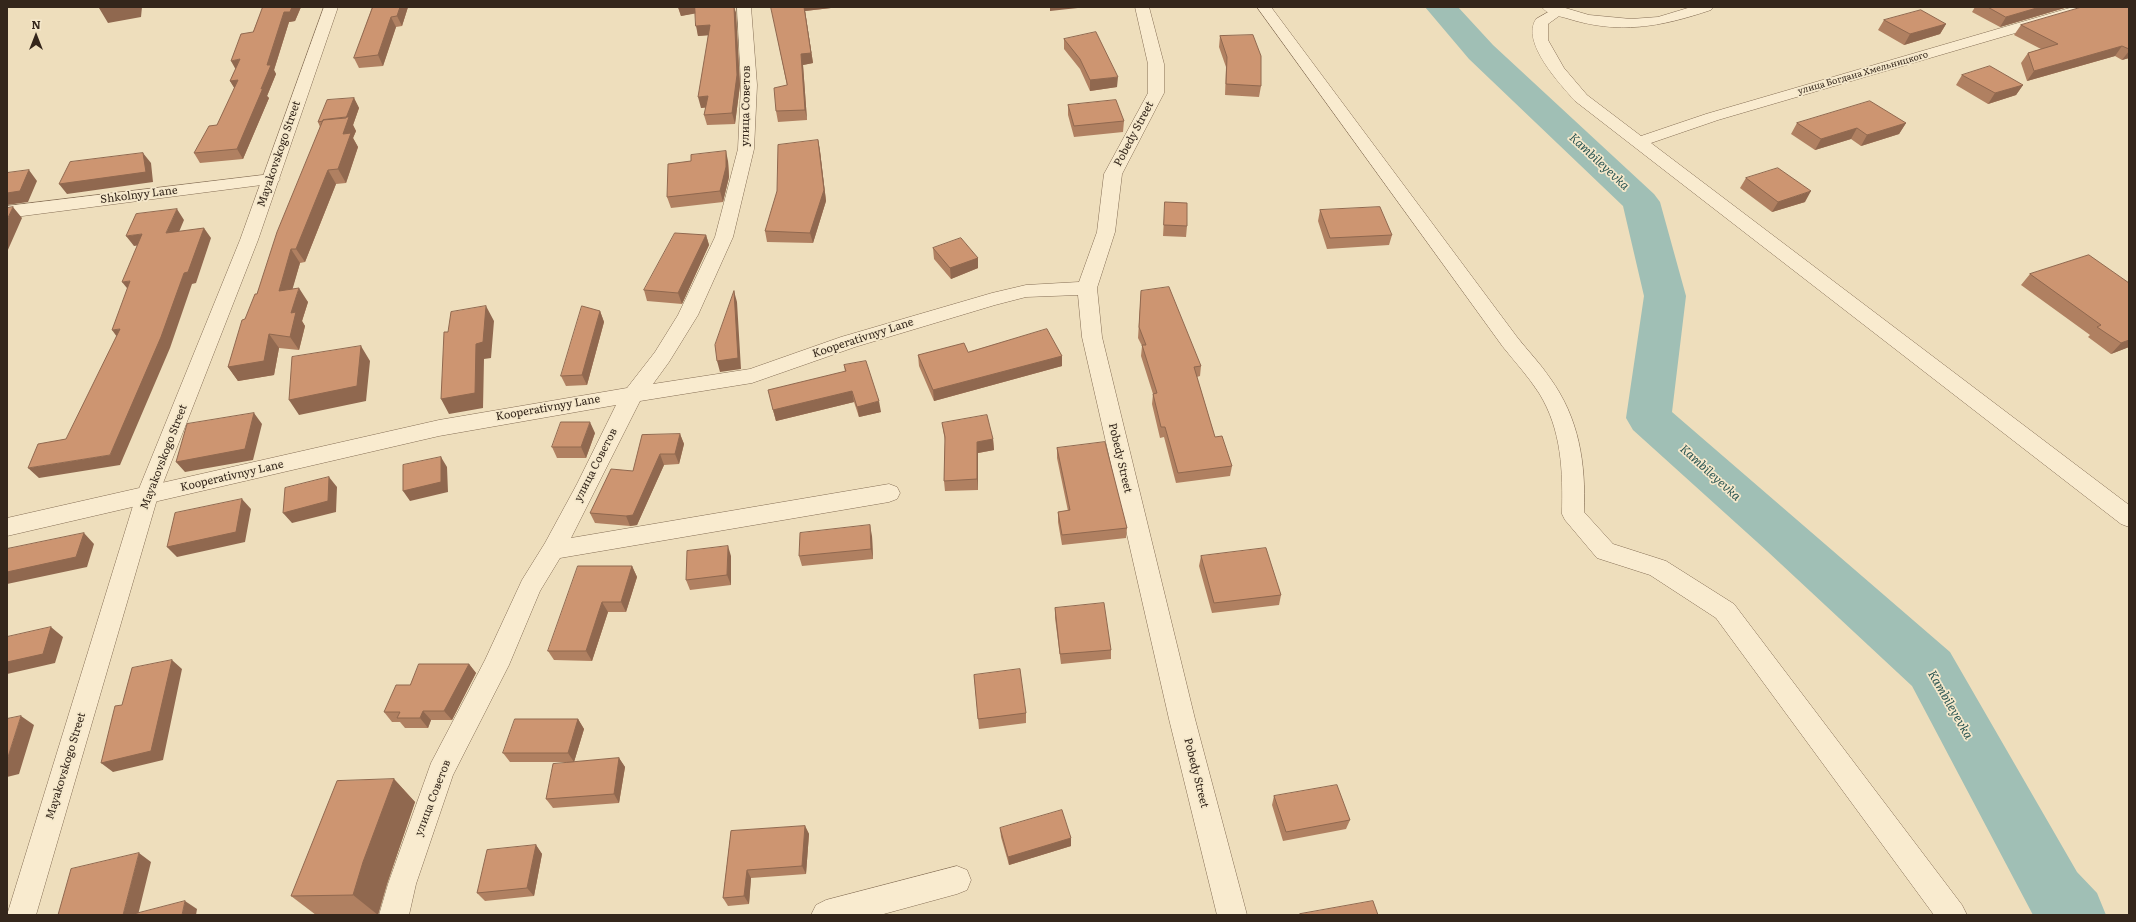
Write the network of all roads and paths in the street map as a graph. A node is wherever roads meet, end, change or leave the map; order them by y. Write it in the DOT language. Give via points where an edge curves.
graph roads {
  1 [pos="331,7"];
  2 [pos="744,7"];
  3 [pos="1142,7"];
  4 [pos="1264,7"];
  5 [pos="1706,7"];
  6 [pos="2089,7"];
  7 [pos="1554,9"];
  8 [pos="1638,142"];
  9 [pos="271,179"];
  10 [pos="7,212"];
  11 [pos="1087,288"];
  12 [pos="634,394"];
  13 [pos="889,494"];
  14 [pos="147,496"];
  15 [pos="2129,518"];
  16 [pos="7,527"];
  17 [pos="552,550"];
  18 [pos="957,880"];
  19 [pos="21,915"];
  20 [pos="394,915"];
  21 [pos="826,915"];
  22 [pos="1232,915"];
  23 [pos="1952,915"];
  1 -- 9 [label="street, Mayakovskogo Street"];
  2 -- 12 [label="street, улица Советов" via="749,85 746,149 724,237 688,315 662,357"];
  3 -- 11 [label="street, Pobedy Street" via="1155,57 1156,93 1114,174 1106,232"];
  4 -- 23 [label="street" via="1551,395 1570,440 1575,475 1574,514 1605,551 1658,568 1725,611"];
  5 -- 7 [label="street" via="1659,21 1638,24 1600,22"];
  6 -- 8 [label="street, улица Богдана Хмельницкого"];
  7 -- 8 [label="street" via="1542,22 1540,40 1557,70 1581,98"];
  8 -- 15 [label="street"];
  9 -- 10 [label="street, Shkolnyy Lane"];
  9 -- 14 [label="street, Mayakovskogo Street"];
  11 -- 12 [label="street, Kooperativnyy Lane" via="1026,291 848,342 752,376"];
  11 -- 22 [label="street, Pobedy Street" via="1092,337 1182,719"];
  12 -- 14 [label="street, Kooperativnyy Lane" via="439,428"];
  12 -- 17 [label="street, улица Советов"];
  13 -- 17 [label="street"];
  14 -- 16 [label="street, Kooperativnyy Lane"];
  14 -- 19 [label="street, Mayakovskogo Street"];
  17 -- 20 [label="street, улица Советов" via="530,587 496,665 441,772 402,884"];
  18 -- 21 [label="street"];
}
